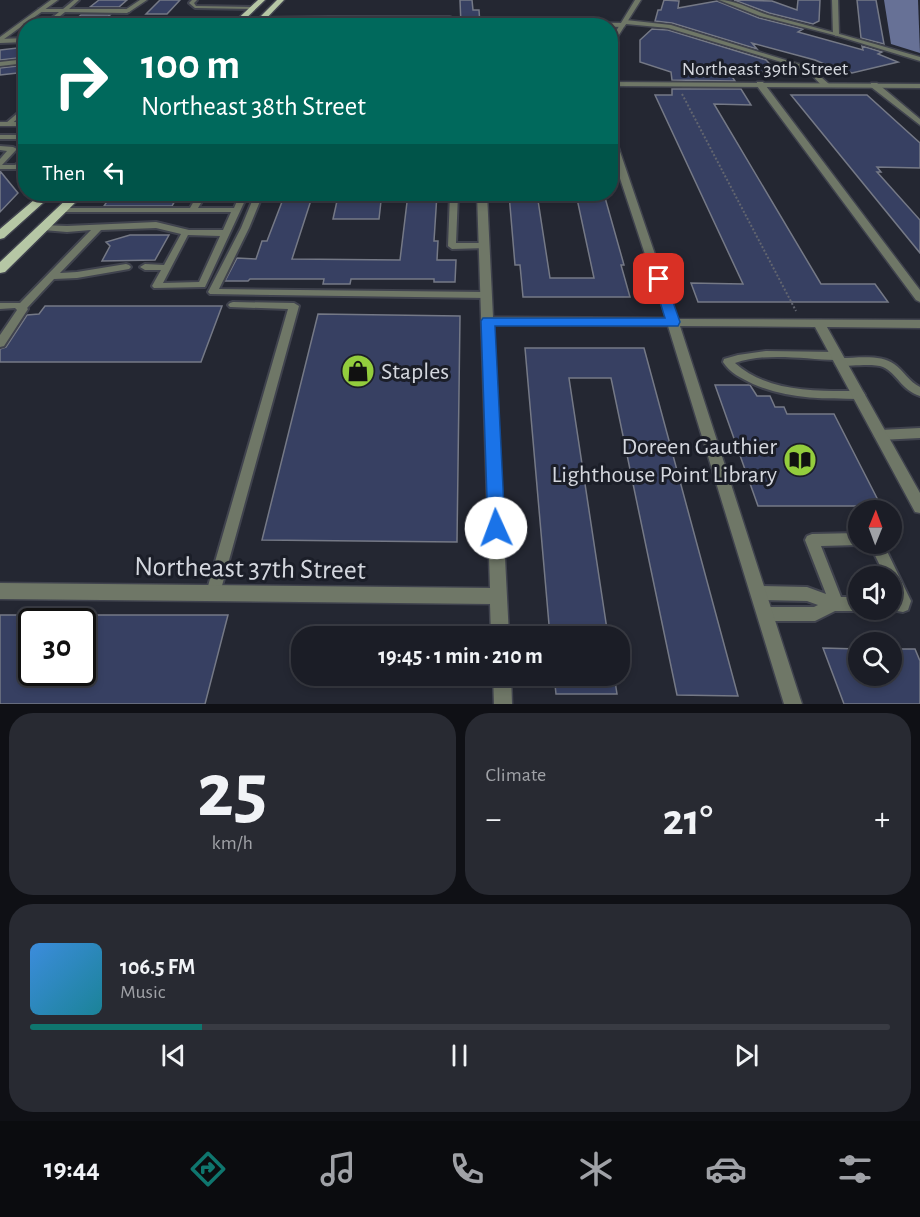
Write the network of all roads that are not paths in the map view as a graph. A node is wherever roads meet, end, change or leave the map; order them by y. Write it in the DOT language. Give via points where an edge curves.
graph roads {
  1 [pos="55,0"];
  2 [pos="77,0"];
  3 [pos="144,0"];
  4 [pos="195,0"];
  5 [pos="262,0"];
  6 [pos="281,0"];
  7 [pos="638,0"];
  8 [pos="722,0"];
  9 [pos="835,0"];
  10 [pos="253,8"];
  11 [pos="41,10"];
  12 [pos="63,10"];
  13 [pos="127,11"];
  14 [pos="30,18"];
  15 [pos="54,18"];
  16 [pos="242,18"];
  17 [pos="262,18"];
  18 [pos="618,23"];
  19 [pos="625,23"];
  20 [pos="18,27"];
  21 [pos="836,33"];
  22 [pos="618,34"];
  23 [pos="18,40"];
  24 [pos="0,41"];
  25 [pos="920,59"];
  26 [pos="18,62"];
  27 [pos="0,64"];
  28 [pos="618,84"];
  29 [pos="760,84"];
  30 [pos="825,84"];
  31 [pos="874,85"];
  32 [pos="920,86"];
  33 [pos="18,114"];
  34 [pos="920,123"];
  35 [pos="4,124"];
  36 [pos="0,137"];
  37 [pos="18,137"];
  38 [pos="0,148"];
  39 [pos="618,162"];
  40 [pos="0,165"];
  41 [pos="18,166"];
  42 [pos="39,201"];
  43 [pos="71,201"];
  44 [pos="198,201"];
  45 [pos="241,201"];
  46 [pos="256,201"];
  47 [pos="454,201"];
  48 [pos="482,201"];
  49 [pos="61,210"];
  50 [pos="193,210"];
  51 [pos="237,210"];
  52 [pos="43,227"];
  53 [pos="98,228"];
  54 [pos="186,232"];
  55 [pos="226,233"];
  56 [pos="0,236"];
  57 [pos="484,246"];
  58 [pos="126,267"];
  59 [pos="145,267"];
  60 [pos="0,268"];
  61 [pos="167,268"];
  62 [pos="53,276"];
  63 [pos="486,295"];
  64 [pos="920,298"];
  65 [pos="233,305"];
  66 [pos="0,306"];
  67 [pos="22,307"];
  68 [pos="488,321"];
  69 [pos="673,322"];
  70 [pos="819,324"];
  71 [pos="920,324"];
  72 [pos="0,343"];
  73 [pos="839,359"];
  74 [pos="920,392"];
  75 [pos="858,395"];
  76 [pos="920,434"];
  77 [pos="880,435"];
  78 [pos="920,507"];
  79 [pos="848,539"];
  80 [pos="0,591"];
  81 [pos="758,593"];
  82 [pos="213,594"];
  83 [pos="499,596"];
  84 [pos="836,604"];
  85 [pos="848,604"];
  86 [pos="765,614"];
  87 [pos="500,626"];
  88 [pos="502,686"];
  89 [pos="502,704"];
  90 [pos="793,704"];
  1 -- 11 [label="street"];
  2 -- 12 [label="lane"];
  3 -- 13 [label="street"];
  4 -- 10 [label="lane" via="191,3 195,7"];
  5 -- 10 [label="main road"];
  6 -- 17 [label="main road"];
  7 -- 19 [label="street"];
  8 -- 21 [label="street" via="762,15"];
  9 -- 21 [label="street"];
  10 -- 16 [label="main road"];
  11 -- 12 [label="lane"];
  11 -- 14 [label="street"];
  12 -- 13 [label="lane"];
  12 -- 15 [label="lane"];
  18 -- 19 [label="street"];
  19 -- 22 [label="street"];
  19 -- 30 [label="street" via="669,26 800,66"];
  20 -- 24 [label="street"];
  21 -- 25 [label="street"];
  23 -- 24 [label="lane"];
  26 -- 27 [label="street"];
  28 -- 29 [label="street, Northeast 39th Street"];
  29 -- 30 [label="street, Northeast 39th Street"];
  29 -- 64 [label="street"];
  30 -- 31 [label="street, Northeast 39th Street"];
  31 -- 32 [label="street, Northeast 39th Street"];
  31 -- 34 [label="street"];
  33 -- 35 [label="lane"];
  36 -- 37 [label="lane"];
  38 -- 40 [label="lane" via="14,149"];
  39 -- 69 [label="street"];
  40 -- 41 [label="lane"];
  42 -- 56 [label="main road"];
  43 -- 49 [label="main road"];
  44 -- 50 [label="lane"];
  45 -- 51 [label="lane"];
  46 -- 63 [label="lane" via="213,292"];
  47 -- 57 [label="lane" via="452,246"];
  48 -- 57 [label="street"];
  49 -- 50 [label="lane"];
  49 -- 52 [label="main road"];
  50 -- 51 [label="lane"];
  51 -- 55 [label="lane"];
  52 -- 53 [label="lane"];
  52 -- 60 [label="main road"];
  53 -- 54 [label="lane" via="156,225"];
  53 -- 62 [label="lane"];
  54 -- 55 [label="lane"];
  54 -- 61 [label="lane"];
  55 -- 61 [label="lane" via="202,285 158,286"];
  57 -- 63 [label="street"];
  58 -- 62 [label="lane"];
  59 -- 61 [label="lane"];
  62 -- 67 [label="lane"];
  63 -- 68 [label="street"];
  65 -- 82 [label="lane" via="294,306"];
  66 -- 67 [label="lane"];
  67 -- 72 [label="lane"];
  68 -- 69 [label="street"];
  68 -- 83 [label="street"];
  69 -- 70 [label="street"];
  69 -- 81 [label="street"];
  70 -- 71 [label="street"];
  70 -- 73 [label="street"];
  73 -- 74 [label="lane" via="889,365"];
  73 -- 75 [label="street"];
  73 -- 75 [label="lane" via="754,356 728,362 733,369 768,386 796,395"];
  75 -- 77 [label="street"];
  76 -- 77 [label="lane"];
  77 -- 78 [label="street"];
  79 -- 84 [label="lane" via="812,540"];
  80 -- 82 [label="street, Northeast 37th Street"];
  81 -- 84 [label="lane" via="807,594"];
  81 -- 86 [label="street"];
  82 -- 83 [label="street, Northeast 37th Street"];
  83 -- 87 [label="street"];
  84 -- 85 [label="lane"];
  84 -- 86 [label="lane" via="815,614"];
  86 -- 90 [label="street"];
  88 -- 89 [label="street"];
}
